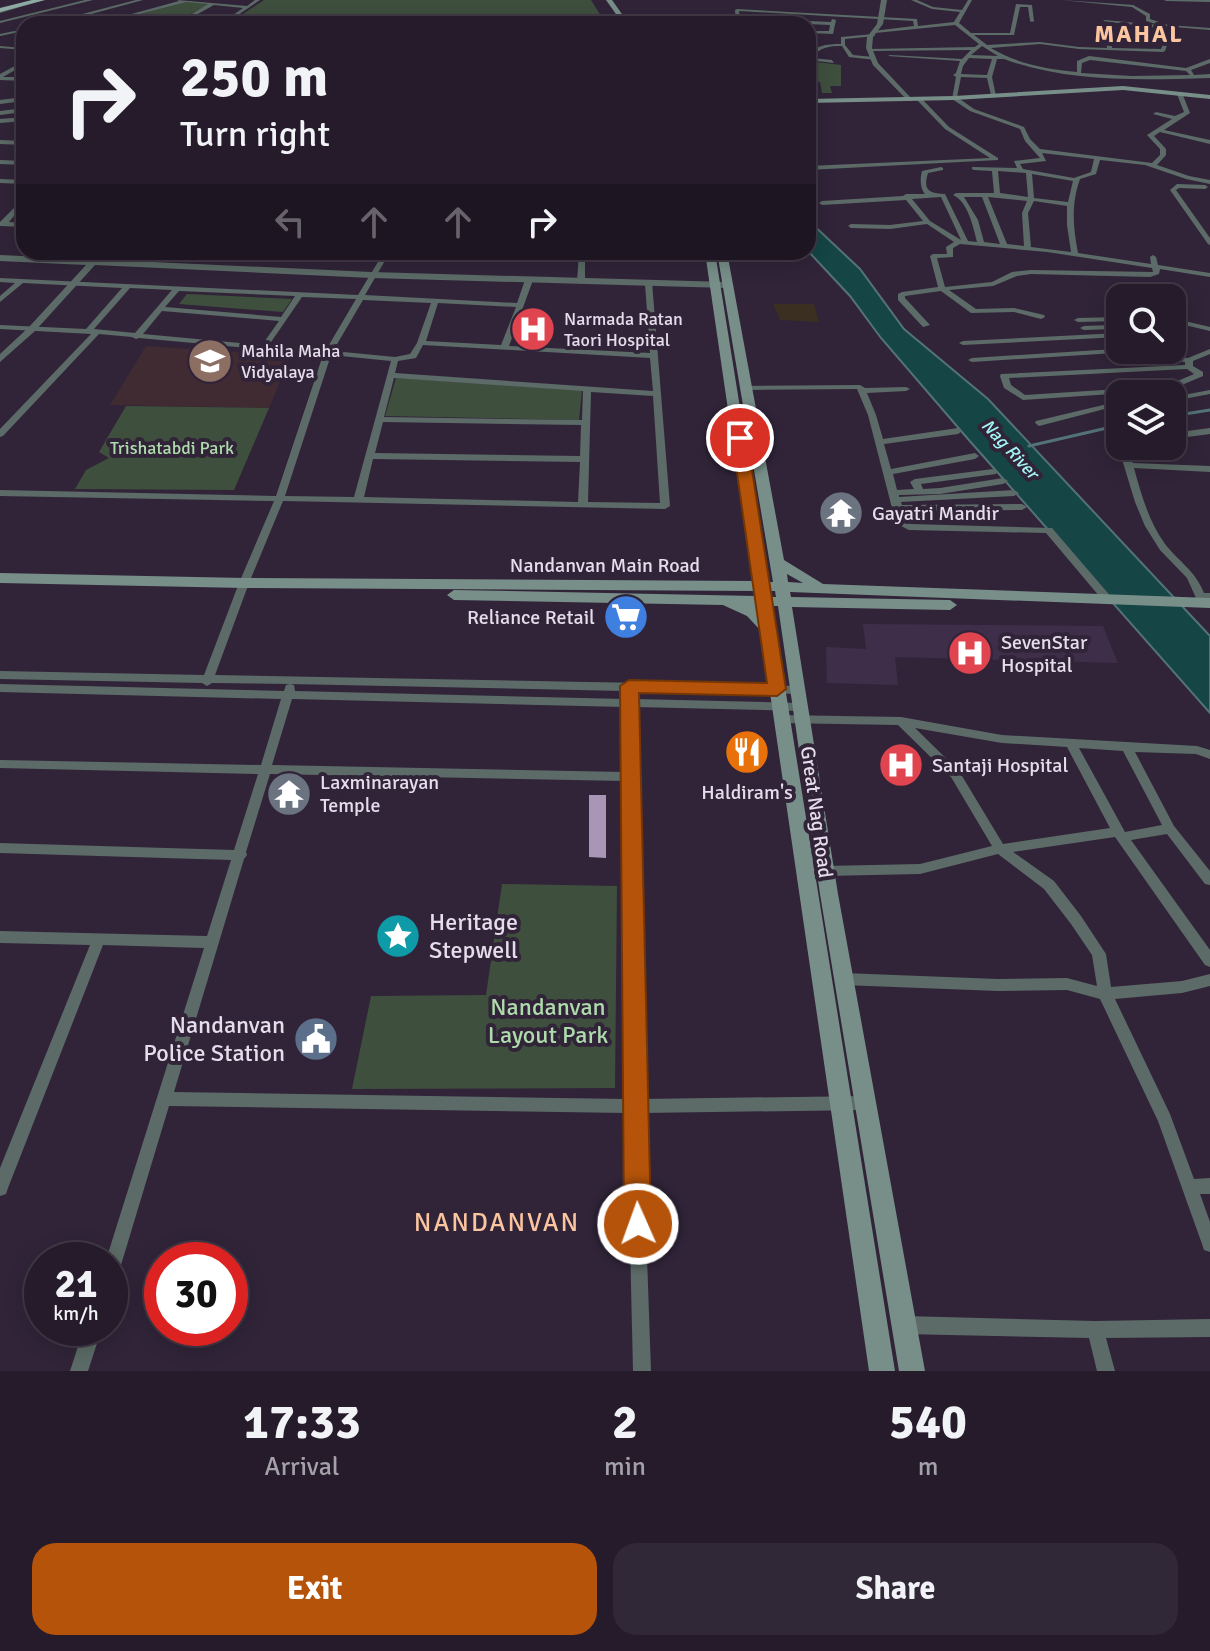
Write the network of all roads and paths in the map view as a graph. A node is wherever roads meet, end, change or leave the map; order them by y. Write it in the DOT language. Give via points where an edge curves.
graph roads {
  1 [pos="35,0"];
  2 [pos="41,0"];
  3 [pos="91,0"];
  4 [pos="141,0"];
  5 [pos="178,0"];
  6 [pos="258,0"];
  7 [pos="884,0"];
  8 [pos="913,0"];
  9 [pos="970,0"];
  10 [pos="1063,0"];
  11 [pos="1166,0"];
  12 [pos="185,1"];
  13 [pos="1210,1"];
  14 [pos="771,2"];
  15 [pos="213,4"];
  16 [pos="809,6"];
  17 [pos="247,7"];
  18 [pos="0,10"];
  19 [pos="962,11"];
  20 [pos="769,12"];
  21 [pos="808,14"];
  22 [pos="25,16"];
  23 [pos="78,16"];
  24 [pos="128,16"];
  25 [pos="191,16"];
  26 [pos="234,16"];
  27 [pos="738,16"];
  28 [pos="834,16"];
  29 [pos="881,18"];
  30 [pos="1032,21"];
  31 [pos="1105,21"];
  32 [pos="816,23"];
  33 [pos="956,23"];
  34 [pos="834,24"];
  35 [pos="1160,26"];
  36 [pos="916,27"];
  37 [pos="1210,29"];
  38 [pos="816,32"];
  39 [pos="1114,33"];
  40 [pos="874,34"];
  41 [pos="971,34"];
  42 [pos="843,45"];
  43 [pos="981,46"];
  44 [pos="1090,47"];
  45 [pos="1110,49"];
  46 [pos="816,50"];
  47 [pos="873,55"];
  48 [pos="964,58"];
  49 [pos="995,58"];
  50 [pos="1007,58"];
  51 [pos="1089,58"];
  52 [pos="816,60"];
  53 [pos="1210,61"];
  54 [pos="832,62"];
  55 [pos="1031,67"];
  56 [pos="1187,70"];
  57 [pos="1079,72"];
  58 [pos="1026,73"];
  59 [pos="956,75"];
  60 [pos="1210,76"];
  61 [pos="989,77"];
  62 [pos="1196,77"];
  63 [pos="1180,94"];
  64 [pos="994,95"];
  65 [pos="1210,97"];
  66 [pos="954,98"];
  67 [pos="915,100"];
  68 [pos="816,101"];
  69 [pos="1156,114"];
  70 [pos="1175,118"];
  71 [pos="1162,131"];
  72 [pos="1210,142"];
  73 [pos="1038,151"];
  74 [pos="1097,158"];
  75 [pos="4,162"];
  76 [pos="1154,165"];
  77 [pos="816,168"];
  78 [pos="995,168"];
  79 [pos="1021,170"];
  80 [pos="0,171"];
  81 [pos="1029,173"];
  82 [pos="1076,180"];
  83 [pos="1208,186"];
  84 [pos="943,195"];
  85 [pos="960,195"];
  86 [pos="984,195"];
  87 [pos="997,195"];
  88 [pos="906,196"];
  89 [pos="931,196"];
  90 [pos="1031,200"];
  91 [pos="822,203"];
  92 [pos="1069,204"];
  93 [pos="16,209"];
  94 [pos="928,222"];
  95 [pos="2,224"];
  96 [pos="851,226"];
  97 [pos="962,242"];
  98 [pos="981,243"];
  99 [pos="1210,243"];
  100 [pos="1004,245"];
  101 [pos="1028,248"];
  102 [pos="1075,255"];
  103 [pos="1153,257"];
  104 [pos="37,260"];
  105 [pos="96,260"];
  106 [pos="382,260"];
  107 [pos="582,260"];
  108 [pos="713,260"];
  109 [pos="722,260"];
  110 [pos="92,263"];
  111 [pos="1156,268"];
  112 [pos="372,275"];
  113 [pos="1210,275"];
  114 [pos="0,280"];
  115 [pos="529,280"];
  116 [pos="21,281"];
  117 [pos="581,282"];
  118 [pos="75,284"];
  119 [pos="649,284"];
  120 [pos="722,285"];
  121 [pos="128,286"];
  122 [pos="177,289"];
  123 [pos="942,289"];
  124 [pos="300,295"];
  125 [pos="359,299"];
  126 [pos="0,300"];
  127 [pos="435,301"];
  128 [pos="520,305"];
  129 [pos="160,309"];
  130 [pos="1041,317"];
  131 [pos="283,319"];
  132 [pos="1106,319"];
  133 [pos="1078,320"];
  134 [pos="1186,323"];
  135 [pos="926,325"];
  136 [pos="0,327"];
  137 [pos="1106,327"];
  138 [pos="1084,328"];
  139 [pos="32,329"];
  140 [pos="1210,329"];
  141 [pos="92,332"];
  142 [pos="1106,336"];
  143 [pos="136,337"];
  144 [pos="421,343"];
  145 [pos="963,343"];
  146 [pos="504,348"];
  147 [pos="263,349"];
  148 [pos="1210,351"];
  149 [pos="3,353"];
  150 [pos="327,355"];
  151 [pos="654,356"];
  152 [pos="395,359"];
  153 [pos="972,360"];
  154 [pos="1189,364"];
  155 [pos="391,375"];
  156 [pos="1186,380"];
  157 [pos="747,388"];
  158 [pos="587,389"];
  159 [pos="906,389"];
  160 [pos="862,391"];
  161 [pos="1106,392"];
  162 [pos="1210,392"];
  163 [pos="657,394"];
  164 [pos="1186,396"];
  165 [pos="1106,406"];
  166 [pos="379,419"];
  167 [pos="586,423"];
  168 [pos="1039,423"];
  169 [pos="958,431"];
  170 [pos="1210,431"];
  171 [pos="0,434"];
  172 [pos="1186,434"];
  173 [pos="879,442"];
  174 [pos="369,456"];
  175 [pos="975,456"];
  176 [pos="585,459"];
  177 [pos="1127,460"];
  178 [pos="1129,465"];
  179 [pos="1210,469"];
  180 [pos="887,472"];
  181 [pos="993,472"];
  182 [pos="1003,481"];
  183 [pos="920,492"];
  184 [pos="0,493"];
  185 [pos="1014,493"];
  186 [pos="280,498"];
  187 [pos="895,500"];
  188 [pos="358,501"];
  189 [pos="583,505"];
  190 [pos="1022,507"];
  191 [pos="768,561"];
  192 [pos="0,578"];
  193 [pos="0,588"];
  194 [pos="242,588"];
  195 [pos="718,592"];
  196 [pos="773,593"];
  197 [pos="831,595"];
  198 [pos="1210,596"];
  199 [pos="1210,603"];
  200 [pos="1106,604"];
  201 [pos="1198,609"];
  202 [pos="769,631"];
  203 [pos="790,632"];
  204 [pos="209,678"];
  205 [pos="1,680"];
  206 [pos="293,680"];
  207 [pos="629,686"];
  208 [pos="203,693"];
  209 [pos="288,695"];
  210 [pos="630,703"];
  211 [pos="779,705"];
  212 [pos="801,706"];
  213 [pos="901,721"];
  214 [pos="1071,744"];
  215 [pos="1127,747"];
  216 [pos="1210,755"];
  217 [pos="0,764"];
  218 [pos="268,768"];
  219 [pos="630,777"];
  220 [pos="1170,829"];
  221 [pos="1120,835"];
  222 [pos="0,848"];
  223 [pos="1000,849"];
  224 [pos="241,855"];
  225 [pos="825,871"];
  226 [pos="1210,880"];
  227 [pos="0,937"];
  228 [pos="99,939"];
  229 [pos="211,942"];
  230 [pos="1210,961"];
  231 [pos="843,979"];
  232 [pos="1210,980"];
  233 [pos="1105,994"];
  234 [pos="167,1099"];
  235 [pos="840,1103"];
  236 [pos="865,1103"];
  237 [pos="634,1106"];
  238 [pos="1210,1186"];
  239 [pos="1191,1187"];
  240 [pos="0,1188"];
  241 [pos="121,1242"];
  242 [pos="1210,1244"];
  243 [pos="904,1325"];
  244 [pos="1210,1328"];
  245 [pos="1095,1330"];
  246 [pos="87,1346"];
  247 [pos="79,1371"];
  248 [pos="642,1371"];
  249 [pos="882,1371"];
  250 [pos="912,1371"];
  251 [pos="1106,1371"];
  1 -- 18 [label="main road"];
  2 -- 18 [label="main road"];
  3 -- 22 [label="street"];
  4 -- 23 [label="street"];
  5 -- 12 [label="street"];
  6 -- 17 [label="street"];
  7 -- 29 [label="street"];
  8 -- 19 [label="street"];
  9 -- 19 [label="street"];
  10 -- 35 [label="street" via="1133,6"];
  11 -- 13 [label="street"];
  12 -- 15 [label="street"];
  12 -- 24 [label="street"];
  14 -- 20 [label="street"];
  15 -- 17 [label="street"];
  15 -- 25 [label="street"];
  16 -- 21 [label="street"];
  17 -- 26 [label="street"];
  19 -- 33 [label="street"];
  20 -- 21 [label="street"];
  20 -- 27 [label="street" via="737,10"];
  21 -- 28 [label="street"];
  28 -- 29 [label="street"];
  28 -- 34 [label="street"];
  29 -- 36 [label="street" via="915,20"];
  29 -- 40 [label="street"];
  30 -- 41 [label="street" via="1030,6 1018,5 1012,34"];
  31 -- 35 [label="street"];
  32 -- 34 [label="street"];
  33 -- 36 [label="street"];
  33 -- 41 [label="street"];
  34 -- 38 [label="street" via="831,33"];
  35 -- 37 [label="street"];
  35 -- 45 [label="street" via="1167,40 1163,51"];
  36 -- 40 [label="street"];
  39 -- 45 [label="street" via="1108,35"];
  40 -- 42 [label="street" via="847,35"];
  40 -- 47 [label="street"];
  41 -- 43 [label="street"];
  42 -- 46 [label="street"];
  42 -- 47 [label="street" via="851,56"];
  43 -- 44 [label="street" via="1029,42"];
  43 -- 47 [label="street"];
  43 -- 48 [label="street"];
  43 -- 50 [label="street"];
  44 -- 45 [label="street"];
  44 -- 51 [label="street"];
  47 -- 48 [label="street"];
  47 -- 67 [label="street" via="882,72"];
  48 -- 49 [label="street"];
  48 -- 59 [label="street"];
  49 -- 50 [label="street"];
  49 -- 61 [label="street"];
  50 -- 55 [label="street"];
  51 -- 56 [label="street"];
  51 -- 57 [label="street" via="1079,62"];
  52 -- 54 [label="street"];
  53 -- 56 [label="street"];
  55 -- 57 [label="street"];
  55 -- 58 [label="street"];
  56 -- 62 [label="street"];
  57 -- 62 [label="street"];
  59 -- 61 [label="street"];
  59 -- 66 [label="street"];
  60 -- 62 [label="street"];
  61 -- 64 [label="street"];
  63 -- 64 [label="main road" via="1123,88"];
  63 -- 65 [label="main road"];
  63 -- 70 [label="street" via="1188,111"];
  64 -- 66 [label="main road"];
  66 -- 67 [label="main road"];
  66 -- 73 [label="street" via="1022,128"];
  67 -- 68 [label="main road"];
  67 -- 77 [label="street" via="996,159"];
  69 -- 70 [label="street"];
  70 -- 71 [label="street"];
  71 -- 72 [label="street"];
  71 -- 76 [label="street" via="1150,135 1163,149"];
  73 -- 74 [label="street"];
  73 -- 79 [label="street" via="1044,160 1016,162"];
  74 -- 76 [label="street"];
  74 -- 82 [label="street" via="1094,173"];
  75 -- 80 [label="street"];
  76 -- 83 [label="street"];
  78 -- 79 [label="street"];
  78 -- 87 [label="street"];
  78 -- 89 [label="street" via="925,171"];
  79 -- 81 [label="street"];
  81 -- 82 [label="street"];
  81 -- 90 [label="street"];
  82 -- 92 [label="street"];
  83 -- 99 [label="street" via="1173,190"];
  84 -- 85 [label="street"];
  84 -- 89 [label="street"];
  84 -- 97 [label="street"];
  85 -- 86 [label="street"];
  85 -- 98 [label="street"];
  86 -- 87 [label="street"];
  86 -- 100 [label="street"];
  87 -- 90 [label="street"];
  88 -- 89 [label="street"];
  88 -- 91 [label="street"];
  88 -- 94 [label="street"];
  90 -- 92 [label="street"];
  90 -- 101 [label="street" via="1025,213"];
  92 -- 102 [label="street"];
  93 -- 95 [label="street"];
  94 -- 96 [label="street"];
  94 -- 97 [label="street"];
  97 -- 98 [label="street"];
  97 -- 123 [label="street" via="949,247 951,256 933,256"];
  98 -- 100 [label="street"];
  100 -- 101 [label="street"];
  101 -- 102 [label="street"];
  102 -- 111 [label="street"];
  103 -- 111 [label="street"];
  104 -- 110 [label="street"];
  105 -- 110 [label="street"];
  106 -- 112 [label="street"];
  107 -- 117 [label="street"];
  108 -- 120 [label="main road, Great Nag Road"];
  109 -- 120 [label="main road, Great Nag Road"];
  110 -- 112 [label="street"];
  110 -- 118 [label="street"];
  111 -- 113 [label="street"];
  111 -- 123 [label="street" via="1157,273 1150,275 1120,276 1031,272 993,284"];
  112 -- 115 [label="street"];
  112 -- 125 [label="street"];
  114 -- 116 [label="street"];
  115 -- 117 [label="street"];
  115 -- 128 [label="street"];
  116 -- 118 [label="street"];
  116 -- 126 [label="street"];
  117 -- 119 [label="street"];
  118 -- 121 [label="street"];
  118 -- 139 [label="street"];
  119 -- 120 [label="street"];
  119 -- 151 [label="street"];
  120 -- 157 [label="main road, Great Nag Road"];
  120 -- 191 [label="main road, Great Nag Road"];
  121 -- 122 [label="street"];
  121 -- 141 [label="street"];
  122 -- 124 [label="street"];
  122 -- 129 [label="street"];
  123 -- 130 [label="street" via="974,311 1014,310"];
  123 -- 135 [label="street" via="902,294"];
  124 -- 125 [label="street"];
  124 -- 131 [label="street"];
  125 -- 127 [label="street"];
  125 -- 150 [label="street"];
  127 -- 128 [label="street"];
  127 -- 144 [label="street"];
  128 -- 146 [label="street"];
  129 -- 131 [label="street"];
  129 -- 143 [label="street"];
  131 -- 147 [label="street"];
  132 -- 133 [label="street"];
  134 -- 140 [label="street"];
  136 -- 139 [label="street"];
  137 -- 138 [label="street"];
  139 -- 141 [label="street"];
  139 -- 149 [label="street"];
  141 -- 143 [label="street"];
  141 -- 171 [label="street"];
  142 -- 145 [label="street"];
  143 -- 147 [label="street"];
  144 -- 146 [label="street"];
  144 -- 152 [label="street" via="413,356"];
  146 -- 151 [label="street"];
  147 -- 150 [label="street"];
  148 -- 154 [label="street"];
  150 -- 152 [label="street"];
  150 -- 186 [label="street"];
  151 -- 163 [label="street"];
  152 -- 155 [label="street"];
  153 -- 154 [label="street" via="1115,351"];
  154 -- 156 [label="street" via="1200,374"];
  154 -- 161 [label="street" via="1004,376 1007,386 1023,398"];
  155 -- 158 [label="street"];
  155 -- 166 [label="street"];
  157 -- 160 [label="street"];
  157 -- 191 [label="main road, Great Nag Road"];
  158 -- 163 [label="street"];
  158 -- 167 [label="street"];
  159 -- 160 [label="street"];
  160 -- 173 [label="street"];
  162 -- 164 [label="street"];
  163 -- 189 [label="street" via="665,506"];
  165 -- 168 [label="street"];
  166 -- 167 [label="street"];
  166 -- 174 [label="street"];
  167 -- 176 [label="street"];
  169 -- 173 [label="street"];
  170 -- 172 [label="street"];
  173 -- 180 [label="street"];
  174 -- 176 [label="street"];
  174 -- 188 [label="street"];
  175 -- 180 [label="street"];
  176 -- 189 [label="street"];
  177 -- 178 [label="street"];
  178 -- 179 [label="street"];
  178 -- 198 [label="street" via="1135,492 1157,537 1192,573 1200,596"];
  180 -- 187 [label="street"];
  181 -- 183 [label="street" via="915,482"];
  182 -- 183 [label="street"];
  183 -- 187 [label="street"];
  184 -- 186 [label="street"];
  185 -- 187 [label="street"];
  186 -- 188 [label="street"];
  186 -- 194 [label="street"];
  187 -- 190 [label="street"];
  187 -- 200 [label="street" via="902,523 909,527 1049,530"];
  188 -- 189 [label="street"];
  191 -- 195 [label="main road"];
  191 -- 196 [label="main road, Great Nag Road"];
  191 -- 197 [label="main road"];
  192 -- 194 [label="main road"];
  193 -- 194 [label="main road"];
  194 -- 195 [label="main road"];
  194 -- 204 [label="street"];
  195 -- 196 [label="main road"];
  195 -- 202 [label="main road"];
  196 -- 197 [label="main road"];
  196 -- 202 [label="main road, Great Nag Road"];
  196 -- 203 [label="main road, Great Nag Road"];
  197 -- 200 [label="main road"];
  197 -- 203 [label="main road" via="801,614"];
  199 -- 201 [label="main road"];
  200 -- 201 [label="main road"];
  202 -- 211 [label="main road, Great Nag Road"];
  203 -- 212 [label="main road, Great Nag Road"];
  204 -- 205 [label="street"];
  204 -- 206 [label="street"];
  204 -- 208 [label="street"];
  205 -- 208 [label="street"];
  206 -- 207 [label="street"];
  206 -- 209 [label="street"];
  207 -- 210 [label="street"];
  207 -- 211 [label="street"];
  208 -- 209 [label="street"];
  209 -- 210 [label="street"];
  209 -- 218 [label="street"];
  210 -- 211 [label="street"];
  210 -- 219 [label="street"];
  211 -- 212 [label="street"];
  211 -- 212 [label="street"];
  211 -- 235 [label="main road, Great Nag Road"];
  212 -- 213 [label="street"];
  212 -- 225 [label="main road, Great Nag Road"];
  213 -- 214 [label="street" via="1002,739"];
  213 -- 223 [label="street" via="955,774"];
  214 -- 215 [label="street"];
  214 -- 221 [label="street"];
  215 -- 216 [label="street"];
  215 -- 220 [label="street"];
  217 -- 218 [label="street"];
  218 -- 219 [label="street"];
  218 -- 224 [label="street"];
  219 -- 237 [label="street"];
  220 -- 221 [label="street"];
  220 -- 226 [label="street"];
  221 -- 223 [label="street"];
  221 -- 230 [label="street"];
  222 -- 224 [label="street"];
  223 -- 225 [label="street" via="920,869"];
  223 -- 233 [label="street" via="1049,885 1076,920 1099,954"];
  224 -- 229 [label="street"];
  225 -- 231 [label="main road, Great Nag Road"];
  227 -- 228 [label="street"];
  228 -- 229 [label="street"];
  228 -- 240 [label="street"];
  229 -- 234 [label="street"];
  231 -- 233 [label="street" via="1067,984"];
  231 -- 236 [label="main road, Great Nag Road"];
  232 -- 233 [label="street"];
  233 -- 239 [label="street"];
  234 -- 237 [label="street"];
  234 -- 241 [label="street"];
  235 -- 236 [label="street"];
  235 -- 237 [label="street"];
  235 -- 249 [label="main road, Great Nag Road"];
  236 -- 243 [label="main road, Great Nag Road"];
  237 -- 248 [label="street"];
  238 -- 239 [label="street"];
  239 -- 242 [label="street"];
  243 -- 245 [label="street"];
  243 -- 250 [label="main road, Great Nag Road"];
  244 -- 245 [label="street"];
  245 -- 251 [label="street"];
  246 -- 247 [label="street"];
}
